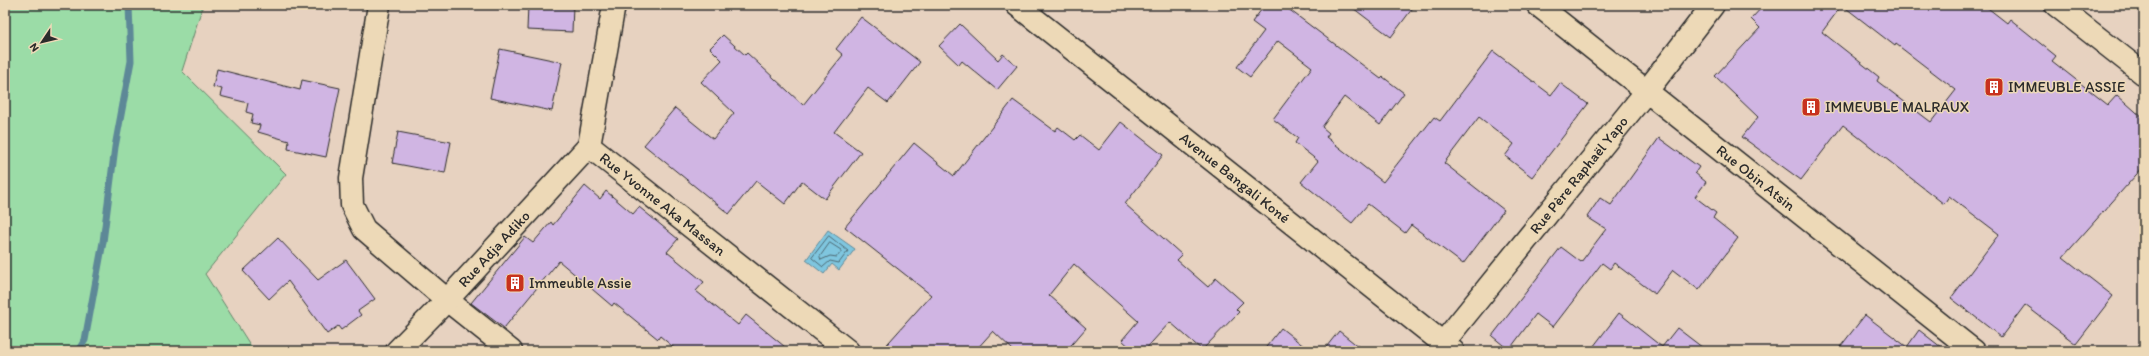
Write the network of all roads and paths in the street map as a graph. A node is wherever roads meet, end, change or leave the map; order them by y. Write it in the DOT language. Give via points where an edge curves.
graph roads {
  1 [pos="379,5"];
  2 [pos="614,5"];
  3 [pos="1017,5"];
  4 [pos="1538,5"];
  5 [pos="1713,5"];
  6 [pos="2056,5"];
  7 [pos="2144,74"];
  8 [pos="1646,92"];
  9 [pos="589,146"];
  10 [pos="447,300"];
  11 [pos="1448,347"];
  12 [pos="398,351"];
  13 [pos="511,351"];
  14 [pos="848,351"];
  15 [pos="1974,351"];
  1 -- 10 [label="street" via="351,178 352,205 364,229"];
  2 -- 9 [label="street, Rue Yvonne Aka Massan"];
  3 -- 11 [label="street, Avenue Bangali Koné"];
  4 -- 8 [label="street, Rue Obin Atsin"];
  5 -- 8 [label="street, Rue Père Raphaël Yapo"];
  6 -- 7 [label="street"];
  8 -- 11 [label="street, Rue Père Raphaël Yapo"];
  8 -- 15 [label="street, Rue Obin Atsin"];
  9 -- 10 [label="street, Rue Adja Adiko"];
  9 -- 14 [label="street, Rue Yvonne Aka Massan"];
  10 -- 12 [label="street, Rue Adja Adiko"];
  10 -- 13 [label="street"];
}
